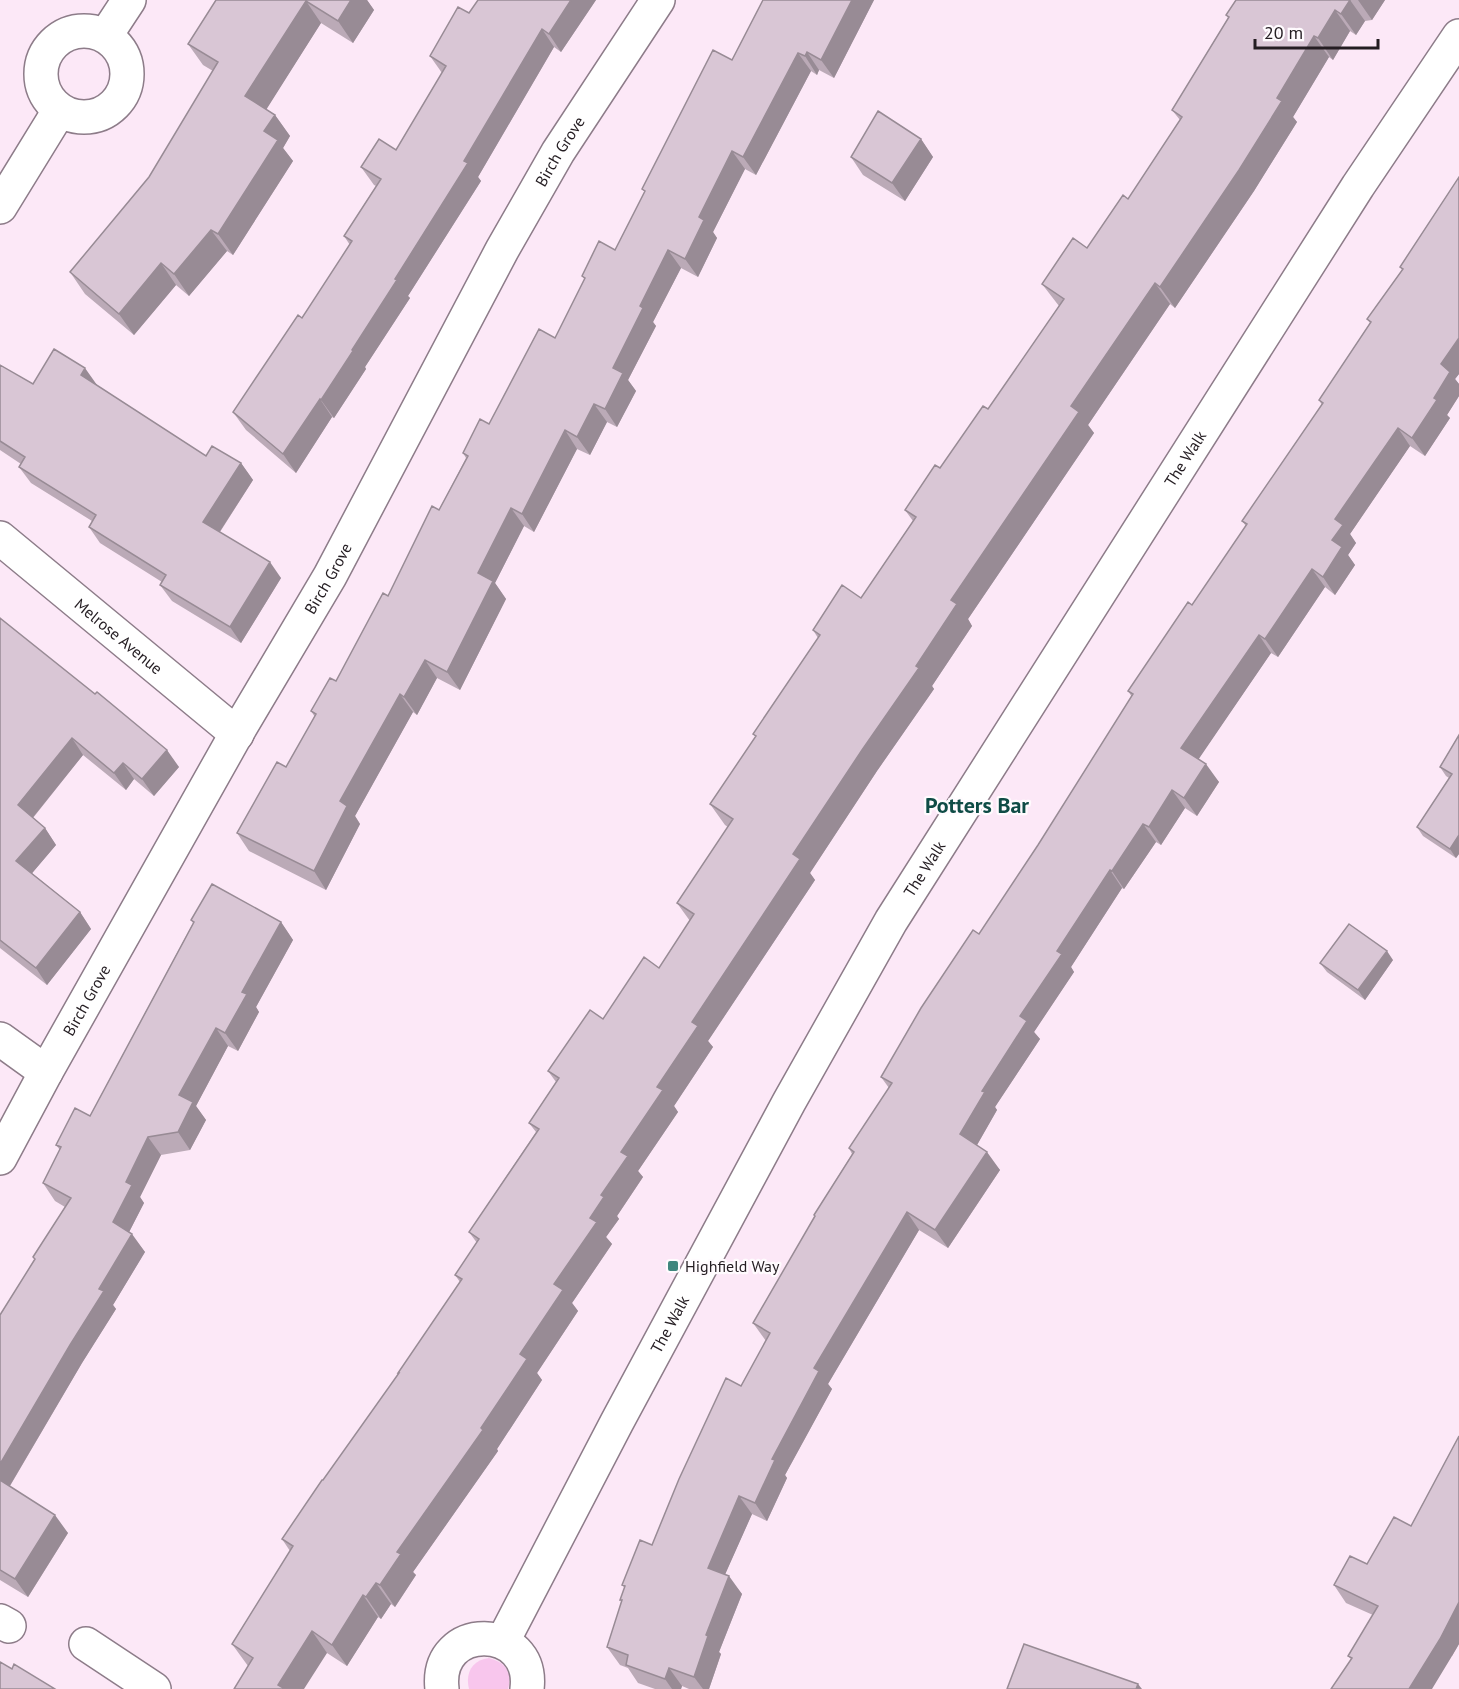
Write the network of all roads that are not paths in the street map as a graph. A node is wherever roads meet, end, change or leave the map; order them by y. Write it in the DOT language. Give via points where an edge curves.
graph roads {
  1 [pos="129,0"];
  2 [pos="658,0"];
  3 [pos="106,35"];
  4 [pos="1459,36"];
  5 [pos="59,111"];
  6 [pos="0,207"];
  7 [pos="0,538"];
  8 [pos="237,734"];
  9 [pos="0,1040"];
  10 [pos="46,1072"];
  11 [pos="0,1158"];
  12 [pos="503,1641"];
  13 [pos="86,1644"];
  14 [pos="154,1689"];
  15 [pos="442,1689"];
  16 [pos="527,1689"];
  1 -- 3 [label="street"];
  2 -- 8 [label="street, Birch Grove" via="558,152 330,576"];
  3 -- 5 [label="street" via="78,30 65,34 45,53 40,80 44,93"];
  3 -- 5 [label="street" via="116,44 127,68 122,94 103,113 90,117"];
  4 -- 12 [label="street, The Walk" via="1352,196 891,921 789,1102"];
  5 -- 6 [label="street"];
  7 -- 8 [label="street, Melrose Avenue"];
  8 -- 10 [label="street, Birch Grove"];
  9 -- 10 [label="street"];
  10 -- 11 [label="street, Birch Grove"];
  12 -- 15 [label="street" via="475,1638 462,1644 444,1665"];
  12 -- 16 [label="street" via="522,1660"];
  13 -- 14 [label="street"];
}
